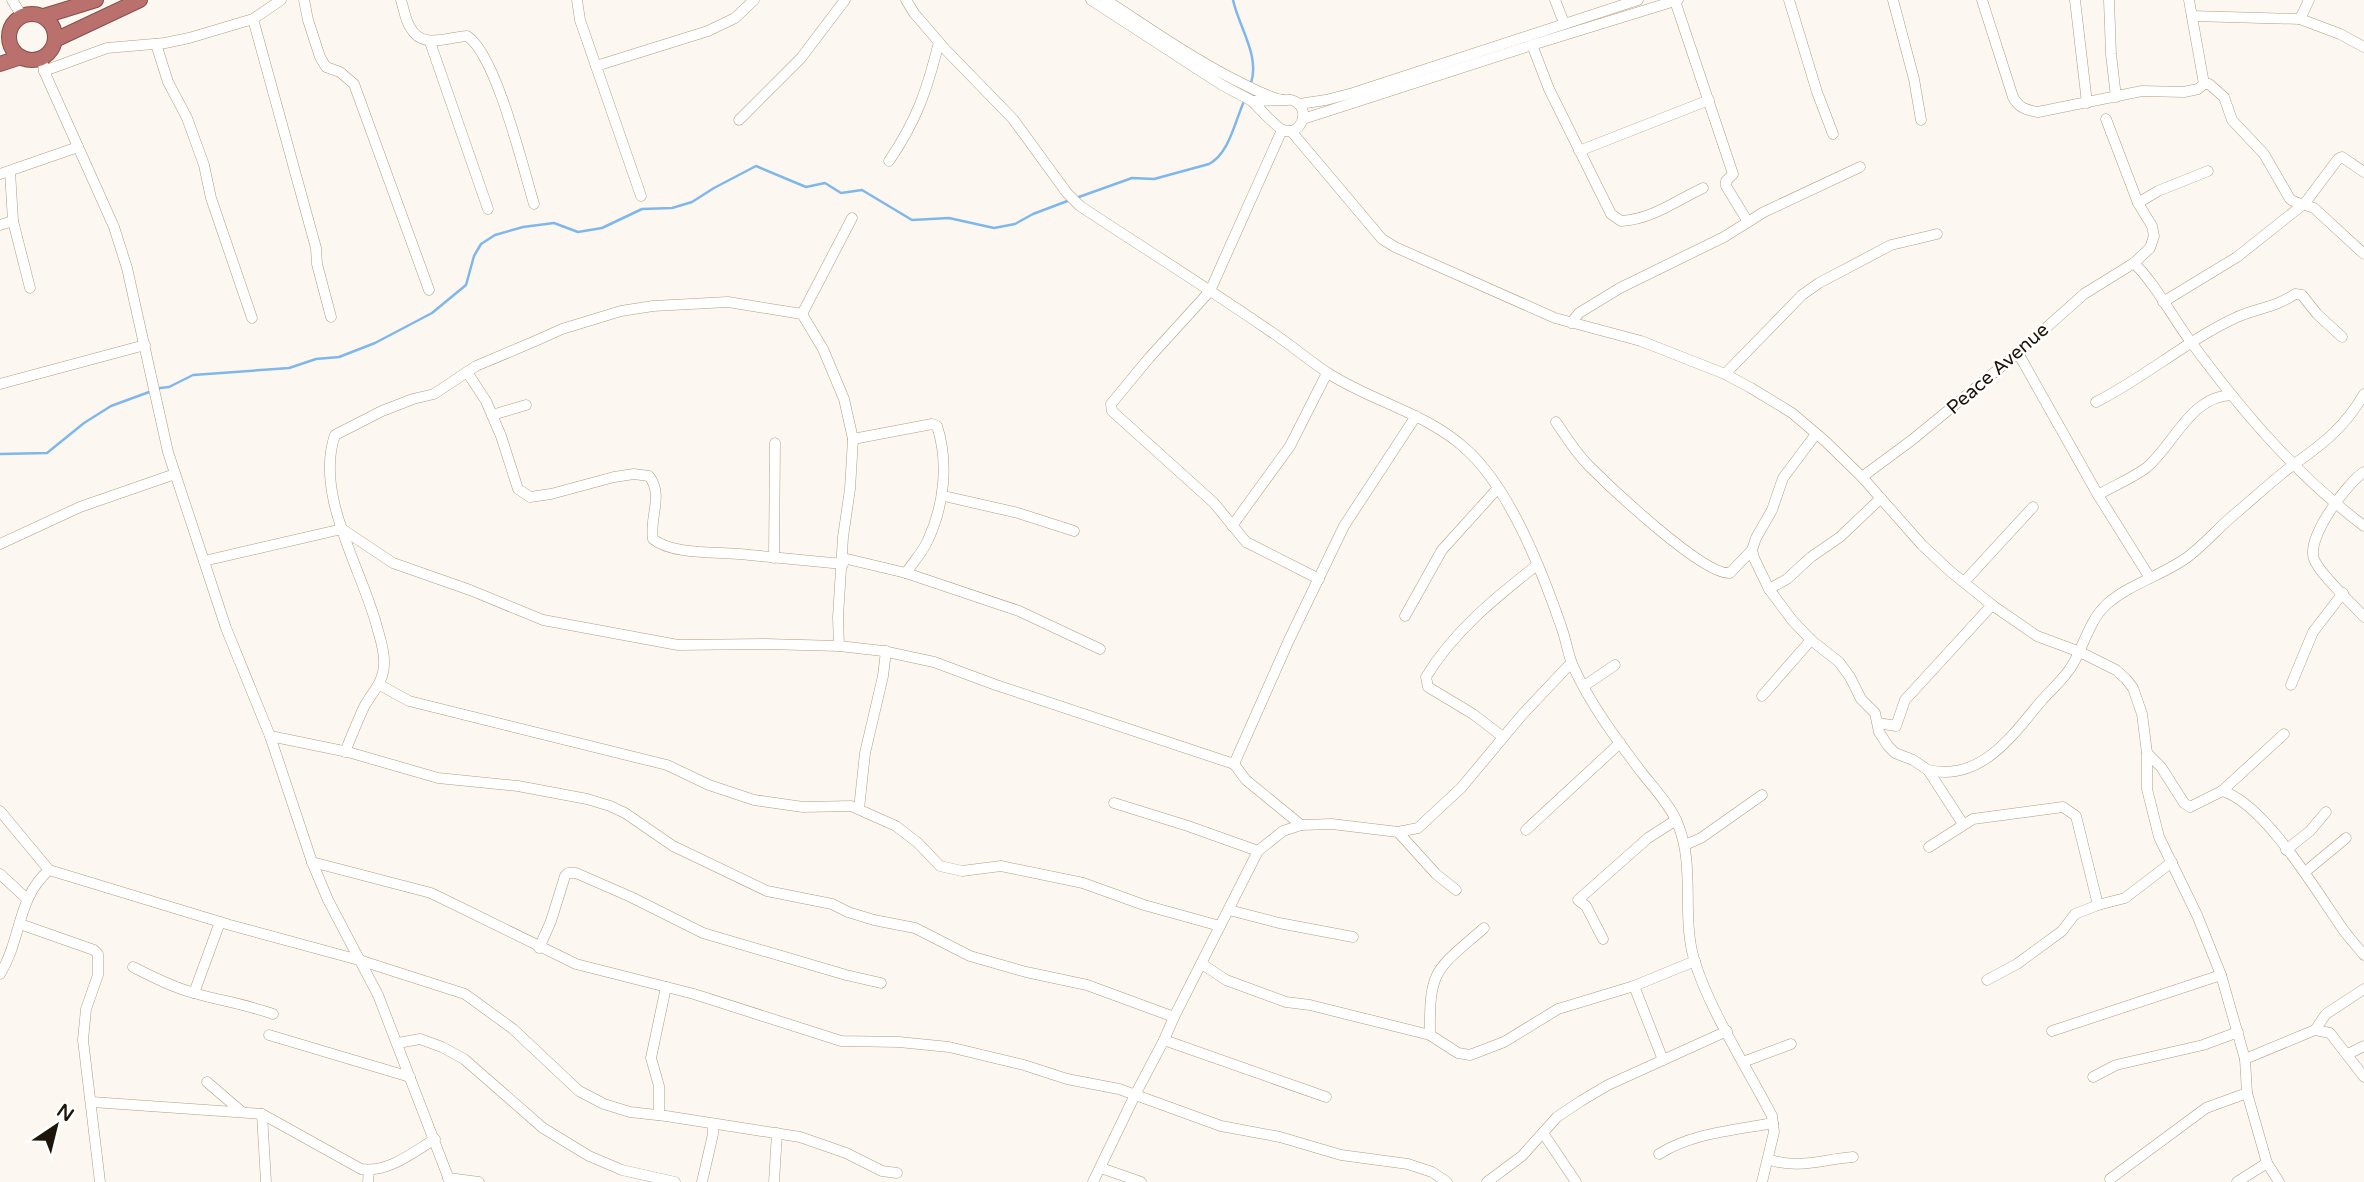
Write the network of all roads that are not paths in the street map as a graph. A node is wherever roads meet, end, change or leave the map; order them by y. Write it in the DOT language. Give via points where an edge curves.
graph roads {
  1 [pos="12,0"];
  2 [pos="96,0"];
  3 [pos="139,0"];
  4 [pos="282,0"];
  5 [pos="304,0"];
  6 [pos="401,0"];
  7 [pos="577,0"];
  8 [pos="754,0"];
  9 [pos="845,0"];
  10 [pos="906,0"];
  11 [pos="1091,0"];
  12 [pos="1106,0"];
  13 [pos="1555,0"];
  14 [pos="1638,0"];
  15 [pos="1676,0"];
  16 [pos="1788,0"];
  17 [pos="1894,0"];
  18 [pos="1982,0"];
  19 [pos="2075,0"];
  20 [pos="2109,0"];
  21 [pos="2189,0"];
  22 [pos="2309,0"];
  23 [pos="22,16"];
  24 [pos="44,16"];
  25 [pos="2192,16"];
  26 [pos="253,19"];
  27 [pos="2300,19"];
  28 [pos="1564,23"];
  29 [pos="4,37"];
  30 [pos="55,40"];
  31 [pos="430,42"];
  32 [pos="939,42"];
  33 [pos="156,44"];
  34 [pos="1532,44"];
  35 [pos="2364,47"];
  36 [pos="21,57"];
  37 [pos="0,64"];
  38 [pos="43,64"];
  39 [pos="596,65"];
  40 [pos="2204,84"];
  41 [pos="2116,97"];
  42 [pos="1248,99"];
  43 [pos="1284,100"];
  44 [pos="1709,100"];
  45 [pos="2087,103"];
  46 [pos="1299,104"];
  47 [pos="1303,119"];
  48 [pos="2106,119"];
  49 [pos="739,120"];
  50 [pos="1922,120"];
  51 [pos="1286,130"];
  52 [pos="1833,134"];
  53 [pos="78,146"];
  54 [pos="1579,151"];
  55 [pos="889,161"];
  56 [pos="1860,167"];
  57 [pos="2208,172"];
  58 [pos="2364,172"];
  59 [pos="5,173"];
  60 [pos="1703,188"];
  61 [pos="641,196"];
  62 [pos="2138,203"];
  63 [pos="2305,203"];
  64 [pos="534,204"];
  65 [pos="488,209"];
  66 [pos="852,218"];
  67 [pos="13,221"];
  68 [pos="1748,222"];
  69 [pos="0,225"];
  70 [pos="1937,234"];
  71 [pos="2364,254"];
  72 [pos="2134,263"];
  73 [pos="30,288"];
  74 [pos="429,290"];
  75 [pos="1210,291"];
  76 [pos="2163,302"];
  77 [pos="802,314"];
  78 [pos="331,317"];
  79 [pos="252,318"];
  80 [pos="1572,323"];
  81 [pos="2342,337"];
  82 [pos="2192,344"];
  83 [pos="145,345"];
  84 [pos="2018,353"];
  85 [pos="467,372"];
  86 [pos="1327,373"];
  87 [pos="1725,374"];
  88 [pos="0,384"];
  89 [pos="2364,394"];
  90 [pos="2232,395"];
  91 [pos="2096,402"];
  92 [pos="526,405"];
  93 [pos="492,415"];
  94 [pos="1416,416"];
  95 [pos="1556,422"];
  96 [pos="1816,434"];
  97 [pos="853,439"];
  98 [pos="775,443"];
  99 [pos="2293,465"];
  100 [pos="2364,472"];
  101 [pos="175,474"];
  102 [pos="1862,477"];
  103 [pos="1498,488"];
  104 [pos="2098,495"];
  105 [pos="944,496"];
  106 [pos="1881,498"];
  107 [pos="2334,503"];
  108 [pos="2033,506"];
  109 [pos="1232,526"];
  110 [pos="2364,526"];
  111 [pos="342,529"];
  112 [pos="1074,531"];
  113 [pos="0,544"];
  114 [pos="1752,551"];
  115 [pos="774,558"];
  116 [pos="204,561"];
  117 [pos="843,561"];
  118 [pos="1537,565"];
  119 [pos="906,573"];
  120 [pos="2150,578"];
  121 [pos="1319,579"];
  122 [pos="1964,582"];
  123 [pos="1769,589"];
  124 [pos="2343,593"];
  125 [pos="1992,605"];
  126 [pos="1405,616"];
  127 [pos="2364,617"];
  128 [pos="1811,640"];
  129 [pos="839,646"];
  130 [pos="1101,649"];
  131 [pos="886,651"];
  132 [pos="2080,652"];
  133 [pos="1571,663"];
  134 [pos="1615,665"];
  135 [pos="380,685"];
  136 [pos="2291,685"];
  137 [pos="1584,687"];
  138 [pos="1762,696"];
  139 [pos="1878,723"];
  140 [pos="2284,734"];
  141 [pos="270,736"];
  142 [pos="1503,737"];
  143 [pos="1620,743"];
  144 [pos="345,752"];
  145 [pos="2147,753"];
  146 [pos="1234,765"];
  147 [pos="1927,770"];
  148 [pos="2222,791"];
  149 [pos="1762,795"];
  150 [pos="1114,803"];
  151 [pos="859,809"];
  152 [pos="0,811"];
  153 [pos="2326,812"];
  154 [pos="1676,820"];
  155 [pos="1963,824"];
  156 [pos="1301,825"];
  157 [pos="1526,830"];
  158 [pos="1398,832"];
  159 [pos="2346,838"];
  160 [pos="1685,845"];
  161 [pos="1929,848"];
  162 [pos="2286,850"];
  163 [pos="1258,851"];
  164 [pos="312,862"];
  165 [pos="2172,862"];
  166 [pos="49,870"];
  167 [pos="2305,872"];
  168 [pos="0,874"];
  169 [pos="1456,890"];
  170 [pos="26,898"];
  171 [pos="2098,905"];
  172 [pos="1229,910"];
  173 [pos="220,922"];
  174 [pos="20,924"];
  175 [pos="1220,926"];
  176 [pos="1484,928"];
  177 [pos="1353,937"];
  178 [pos="1603,939"];
  179 [pos="539,948"];
  180 [pos="2364,955"];
  181 [pos="359,960"];
  182 [pos="1695,961"];
  183 [pos="1202,964"];
  184 [pos="133,967"];
  185 [pos="0,974"];
  186 [pos="2221,975"];
  187 [pos="1987,980"];
  188 [pos="881,983"];
  189 [pos="1634,986"];
  190 [pos="666,987"];
  191 [pos="2364,989"];
  192 [pos="194,993"];
  193 [pos="273,1014"];
  194 [pos="1174,1017"];
  195 [pos="2319,1030"];
  196 [pos="1727,1031"];
  197 [pos="2052,1031"];
  198 [pos="2238,1032"];
  199 [pos="269,1035"];
  200 [pos="1430,1035"];
  201 [pos="1164,1040"];
  202 [pos="398,1043"];
  203 [pos="1791,1044"];
  204 [pos="2364,1046"];
  205 [pos="2348,1054"];
  206 [pos="2245,1059"];
  207 [pos="1663,1060"];
  208 [pos="1743,1062"];
  209 [pos="410,1077"];
  210 [pos="2092,1077"];
  211 [pos="2364,1077"];
  212 [pos="206,1082"];
  213 [pos="2247,1093"];
  214 [pos="1135,1095"];
  215 [pos="1326,1097"];
  216 [pos="92,1102"];
  217 [pos="242,1112"];
  218 [pos="262,1114"];
  219 [pos="659,1115"];
  220 [pos="1773,1123"];
  221 [pos="713,1124"];
  222 [pos="778,1133"];
  223 [pos="1542,1133"];
  224 [pos="435,1139"];
  225 [pos="1660,1154"];
  226 [pos="1853,1157"];
  227 [pos="1768,1159"];
  228 [pos="2267,1163"];
  229 [pos="1101,1168"];
  230 [pos="369,1170"];
  231 [pos="897,1173"];
  232 [pos="2110,1179"];
  233 [pos="449,1180"];
  234 [pos="100,1182"];
  235 [pos="266,1182"];
  236 [pos="368,1182"];
  237 [pos="479,1182"];
  238 [pos="675,1182"];
  239 [pos="702,1182"];
  240 [pos="774,1182"];
  241 [pos="1093,1182"];
  242 [pos="1141,1182"];
  243 [pos="1447,1182"];
  244 [pos="1487,1182"];
  245 [pos="1576,1182"];
  246 [pos="1762,1182"];
  247 [pos="2237,1182"];
  248 [pos="2278,1182"];
  1 -- 23 [label="street"];
  2 -- 24 [label="highway"];
  3 -- 30 [label="highway"];
  4 -- 26 [label="street"];
  5 -- 74 [label="street" via="320,57 326,67 354,84"];
  6 -- 31 [label="street" via="410,29"];
  7 -- 39 [label="street"];
  8 -- 39 [label="street" via="735,18 708,31"];
  9 -- 49 [label="street" via="801,58"];
  10 -- 32 [label="street"];
  11 -- 42 [label="street"];
  12 -- 43 [label="street" via="1229,77"];
  13 -- 28 [label="street"];
  14 -- 28 [label="street"];
  15 -- 34 [label="street"];
  15 -- 44 [label="street"];
  16 -- 52 [label="street"];
  17 -- 50 [label="street"];
  18 -- 45 [label="street" via="2017,105 2038,112"];
  19 -- 45 [label="street"];
  20 -- 41 [label="street"];
  21 -- 25 [label="street"];
  22 -- 27 [label="street"];
  23 -- 24 [label="highway"];
  23 -- 29 [label="highway"];
  24 -- 30 [label="highway" via="52,24"];
  25 -- 27 [label="street"];
  25 -- 40 [label="street"];
  26 -- 33 [label="street"];
  26 -- 78 [label="street"];
  27 -- 35 [label="street"];
  28 -- 46 [label="street" via="1353,93"];
  29 -- 36 [label="highway"];
  30 -- 38 [label="highway"];
  31 -- 64 [label="street" via="467,36 482,51"];
  31 -- 65 [label="street"];
  32 -- 55 [label="street" via="924,98"];
  32 -- 75 [label="street" via="1013,119 1080,206"];
  33 -- 38 [label="street" via="107,48"];
  33 -- 79 [label="street" via="200,153"];
  34 -- 47 [label="street"];
  34 -- 54 [label="street"];
  36 -- 37 [label="highway"];
  36 -- 38 [label="highway"];
  38 -- 53 [label="street"];
  39 -- 61 [label="street"];
  40 -- 41 [label="street" via="2184,92 2142,91"];
  40 -- 63 [label="street" via="2224,97 2232,120 2263,154 2290,199"];
  41 -- 45 [label="street"];
  42 -- 43 [label="street"];
  42 -- 51 [label="street"];
  43 -- 46 [label="street"];
  44 -- 54 [label="street"];
  44 -- 68 [label="street" via="1733,174 1726,186"];
  46 -- 47 [label="street"];
  47 -- 51 [label="street" via="1298,127"];
  48 -- 62 [label="street"];
  51 -- 75 [label="street"];
  51 -- 80 [label="street" via="1382,239"];
  53 -- 59 [label="street"];
  53 -- 83 [label="street" via="114,227"];
  54 -- 60 [label="street" via="1606,208 1621,221 1661,210"];
  56 -- 68 [label="street"];
  57 -- 62 [label="street"];
  58 -- 63 [label="street" via="2338,159"];
  59 -- 67 [label="street"];
  62 -- 72 [label="street" via="2154,236 2150,248"];
  63 -- 71 [label="street"];
  63 -- 76 [label="street" via="2237,257"];
  66 -- 77 [label="street"];
  67 -- 69 [label="street"];
  67 -- 73 [label="street"];
  68 -- 80 [label="street" via="1620,288 1579,313"];
  70 -- 87 [label="street" via="1891,245 1819,283"];
  72 -- 76 [label="street"];
  72 -- 84 [label="street, Peace Avenue" via="2084,295"];
  75 -- 86 [label="street"];
  75 -- 109 [label="street" via="1111,404 1112,411 1214,503"];
  76 -- 82 [label="street"];
  77 -- 85 [label="street" via="728,302 653,306 562,330"];
  77 -- 97 [label="street" via="844,398"];
  80 -- 87 [label="street" via="1641,341"];
  81 -- 82 [label="street" via="2298,293 2282,304 2236,317"];
  82 -- 90 [label="street"];
  82 -- 91 [label="street"];
  83 -- 88 [label="street"];
  83 -- 101 [label="street"];
  84 -- 102 [label="street, Peace Avenue"];
  84 -- 104 [label="street"];
  85 -- 93 [label="street"];
  85 -- 111 [label="street" via="434,394 383,411 335,435 330,481"];
  86 -- 94 [label="street"];
  86 -- 109 [label="street" via="1290,446"];
  87 -- 96 [label="street" via="1792,413"];
  89 -- 99 [label="street" via="2317,450"];
  90 -- 99 [label="street"];
  90 -- 104 [label="street" via="2208,402 2146,468"];
  92 -- 93 [label="street"];
  93 -- 115 [label="street" via="518,489 530,497 614,477 649,476 655,482 656,504 651,530 659,544"];
  94 -- 103 [label="street" via="1468,451"];
  94 -- 121 [label="street" via="1344,526"];
  95 -- 114 [label="street" via="1587,465 1657,530 1717,571 1730,573"];
  96 -- 102 [label="street"];
  96 -- 114 [label="street" via="1783,478"];
  97 -- 105 [label="street" via="937,426"];
  97 -- 117 [label="street"];
  98 -- 115 [label="street"];
  99 -- 107 [label="street"];
  99 -- 120 [label="street" via="2190,556"];
  100 -- 107 [label="street"];
  101 -- 113 [label="street" via="80,507"];
  101 -- 116 [label="street"];
  102 -- 106 [label="street"];
  103 -- 118 [label="street"];
  103 -- 126 [label="street" via="1442,550"];
  104 -- 120 [label="street"];
  105 -- 112 [label="street"];
  105 -- 119 [label="street" via="928,542"];
  106 -- 122 [label="street" via="1922,545"];
  106 -- 123 [label="street" via="1840,537"];
  107 -- 110 [label="street"];
  107 -- 124 [label="street" via="2313,556"];
  108 -- 122 [label="street"];
  109 -- 121 [label="street" via="1246,542"];
  111 -- 116 [label="street"];
  111 -- 129 [label="street" via="393,563 554,623 678,645"];
  111 -- 135 [label="street" via="380,638 385,665"];
  114 -- 123 [label="street"];
  115 -- 117 [label="street"];
  116 -- 141 [label="street"];
  117 -- 119 [label="street"];
  117 -- 129 [label="street"];
  118 -- 133 [label="street" via="1569,646"];
  118 -- 142 [label="street" via="1476,617 1426,677 1428,687"];
  119 -- 130 [label="street" via="1018,611"];
  120 -- 132 [label="street" via="2106,605"];
  121 -- 146 [label="street"];
  122 -- 125 [label="street"];
  123 -- 128 [label="street"];
  124 -- 127 [label="street"];
  124 -- 136 [label="street" via="2313,632"];
  125 -- 132 [label="street" via="2037,636"];
  125 -- 139 [label="street" via="1905,700 1896,726"];
  128 -- 138 [label="street"];
  128 -- 139 [label="street" via="1839,662"];
  129 -- 131 [label="street"];
  131 -- 146 [label="street" via="934,662"];
  131 -- 151 [label="street"];
  132 -- 145 [label="street" via="2116,670 2133,688"];
  132 -- 147 [label="street" via="2065,677 2001,748 1972,767 1942,774"];
  133 -- 137 [label="street"];
  133 -- 142 [label="street"];
  134 -- 137 [label="street"];
  135 -- 144 [label="street" via="366,704"];
  135 -- 151 [label="street" via="409,701 667,765 754,800"];
  137 -- 143 [label="street"];
  139 -- 147 [label="street" via="1879,732 1895,753"];
  140 -- 148 [label="street"];
  141 -- 144 [label="street"];
  141 -- 164 [label="street"];
  142 -- 158 [label="street" via="1461,788 1418,828"];
  143 -- 154 [label="street"];
  143 -- 157 [label="street"];
  144 -- 194 [label="street" via="438,778 518,786 610,806 673,846 767,891 915,928 970,956 1087,985"];
  145 -- 148 [label="street" via="2190,807"];
  145 -- 165 [label="street" via="2147,789 2159,836"];
  146 -- 156 [label="street"];
  147 -- 155 [label="street"];
  148 -- 162 [label="street" via="2249,807"];
  149 -- 160 [label="street"];
  150 -- 163 [label="street"];
  151 -- 175 [label="street" via="896,826 940,866 962,871 1001,866 1083,883"];
  152 -- 166 [label="street"];
  153 -- 162 [label="street"];
  154 -- 160 [label="street"];
  154 -- 178 [label="street" via="1648,838 1578,900"];
  155 -- 161 [label="street"];
  155 -- 171 [label="street" via="2052,808 2070,810 2076,816"];
  156 -- 158 [label="street"];
  156 -- 163 [label="street" via="1283,831"];
  158 -- 169 [label="street"];
  159 -- 167 [label="street"];
  160 -- 182 [label="street"];
  162 -- 167 [label="street"];
  163 -- 172 [label="street"];
  164 -- 179 [label="street" via="431,893"];
  164 -- 181 [label="street"];
  165 -- 171 [label="street" via="2125,898"];
  165 -- 186 [label="street"];
  166 -- 170 [label="street"];
  166 -- 173 [label="street"];
  167 -- 180 [label="street"];
  168 -- 170 [label="street"];
  170 -- 174 [label="street"];
  171 -- 187 [label="street" via="2075,914 2062,930 2017,964"];
  172 -- 175 [label="street"];
  172 -- 177 [label="street"];
  173 -- 181 [label="street"];
  173 -- 192 [label="street"];
  174 -- 185 [label="street"];
  174 -- 216 [label="street" via="98,954 98,975 86,1009 83,1041"];
  175 -- 183 [label="street"];
  176 -- 200 [label="street" via="1443,964 1434,978"];
  179 -- 188 [label="street" via="565,876 576,873 703,933"];
  179 -- 190 [label="street" via="576,964"];
  181 -- 202 [label="street"];
  181 -- 219 [label="street" via="465,994 513,1029 579,1091 630,1112"];
  182 -- 189 [label="street"];
  182 -- 196 [label="street"];
  183 -- 194 [label="street"];
  183 -- 200 [label="street" via="1226,979 1286,1002"];
  184 -- 192 [label="street"];
  186 -- 197 [label="street"];
  186 -- 198 [label="street"];
  189 -- 200 [label="street" via="1558,1009 1504,1042 1470,1055 1458,1053"];
  189 -- 207 [label="street"];
  190 -- 214 [label="street" via="841,1041 949,1047"];
  190 -- 219 [label="street" via="651,1058 659,1086"];
  191 -- 195 [label="street" via="2321,1018"];
  192 -- 193 [label="street"];
  194 -- 201 [label="street"];
  195 -- 205 [label="street" via="2330,1033"];
  195 -- 206 [label="street"];
  196 -- 207 [label="street"];
  196 -- 208 [label="street"];
  198 -- 206 [label="street"];
  198 -- 210 [label="street" via="2116,1065"];
  199 -- 209 [label="street"];
  201 -- 214 [label="street"];
  201 -- 215 [label="street"];
  202 -- 209 [label="street"];
  202 -- 238 [label="street" via="420,1039 442,1047 464,1059 543,1128 589,1156 622,1170"];
  203 -- 208 [label="street"];
  204 -- 205 [label="street"];
  205 -- 211 [label="street"];
  206 -- 213 [label="street"];
  207 -- 223 [label="street" via="1581,1101"];
  208 -- 220 [label="street"];
  209 -- 224 [label="street"];
  212 -- 217 [label="street"];
  213 -- 228 [label="street"];
  213 -- 232 [label="street" via="2206,1108"];
  214 -- 229 [label="street"];
  214 -- 243 [label="street" via="1221,1126 1329,1152 1408,1164"];
  216 -- 217 [label="street"];
  216 -- 234 [label="street"];
  217 -- 218 [label="street"];
  218 -- 230 [label="street"];
  218 -- 235 [label="street"];
  219 -- 221 [label="street"];
  220 -- 225 [label="street" via="1698,1137"];
  220 -- 227 [label="street"];
  221 -- 222 [label="street"];
  221 -- 239 [label="street"];
  222 -- 231 [label="street" via="818,1142 882,1171"];
  222 -- 240 [label="street"];
  223 -- 244 [label="street" via="1522,1156"];
  223 -- 245 [label="street"];
  224 -- 230 [label="street" via="393,1164"];
  224 -- 233 [label="street"];
  226 -- 227 [label="street" via="1795,1165"];
  227 -- 246 [label="street"];
  228 -- 247 [label="street"];
  228 -- 248 [label="street"];
  229 -- 241 [label="street"];
  229 -- 242 [label="street"];
  230 -- 236 [label="street"];
  233 -- 237 [label="street"];
}
